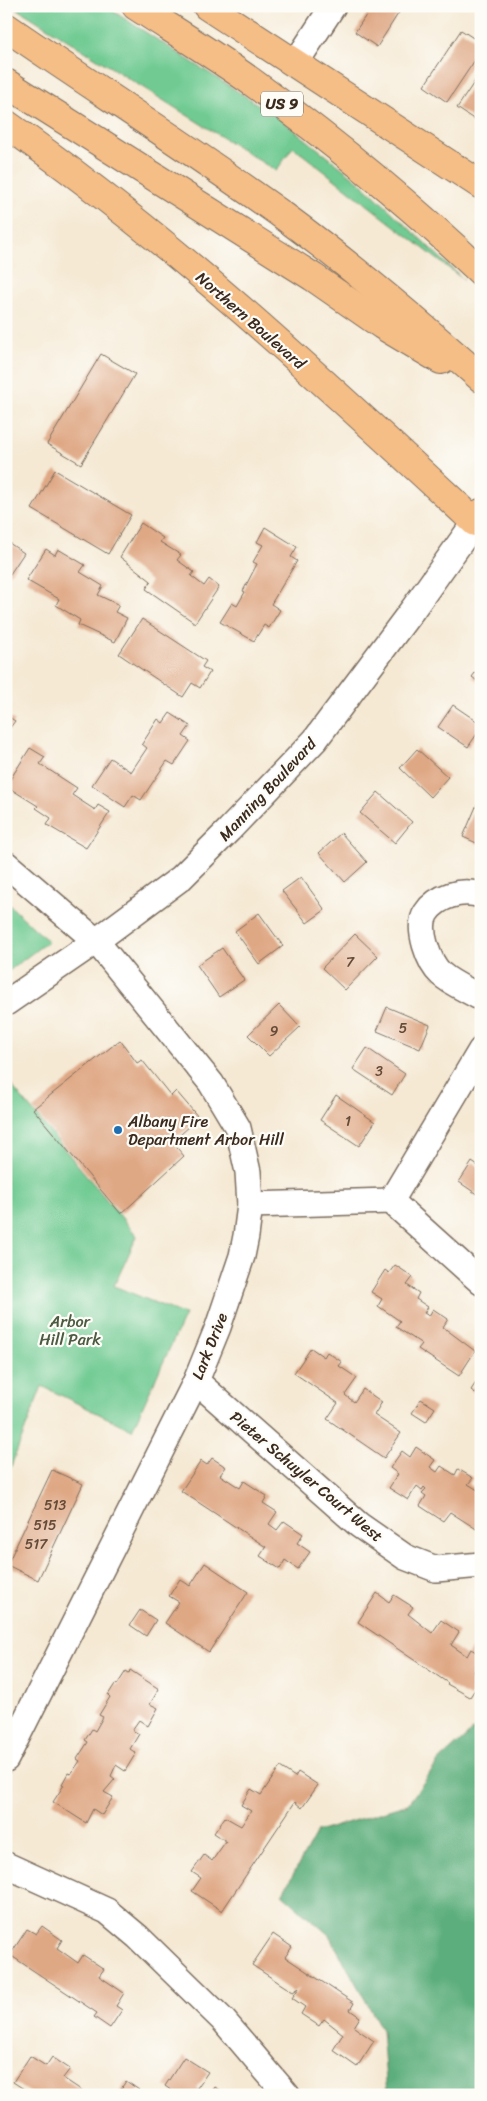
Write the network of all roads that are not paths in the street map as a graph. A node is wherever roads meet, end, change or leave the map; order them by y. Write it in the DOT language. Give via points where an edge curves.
graph roads {
  1 [pos="136,6"];
  2 [pos="207,6"];
  3 [pos="333,6"];
  4 [pos="6,27"];
  5 [pos="295,64"];
  6 [pos="6,83"];
  7 [pos="6,124"];
  8 [pos="481,185"];
  9 [pos="481,272"];
  10 [pos="481,378"];
  11 [pos="481,384"];
  12 [pos="478,517"];
  13 [pos="6,864"];
  14 [pos="481,895"];
  15 [pos="96,941"];
  16 [pos="481,998"];
  17 [pos="6,1002"];
  18 [pos="481,1050"];
  19 [pos="391,1201"];
  20 [pos="250,1205"];
  21 [pos="481,1282"];
  22 [pos="196,1381"];
  23 [pos="481,1564"];
  24 [pos="6,1759"];
  25 [pos="6,1865"];
  26 [pos="287,2095"];
  1 -- 9 [label="main road, US 9 / US 9" via="255,84 339,148 420,215"];
  2 -- 5 [label="main road"];
  3 -- 5 [label="street"];
  4 -- 10 [label="main road" via="286,218 386,296"];
  5 -- 8 [label="main road"];
  6 -- 11 [label="main road" via="313,277 382,325"];
  7 -- 12 [label="main road, Northern Boulevard" via="80,178 211,285"];
  12 -- 15 [label="street, Manning Boulevard" via="315,740 181,878"];
  13 -- 15 [label="street, Lark Drive"];
  14 -- 16 [label="street" via="449,894 424,914 423,932 426,952 440,974"];
  15 -- 17 [label="street, Manning Boulevard"];
  15 -- 20 [label="street, Lark Drive" via="211,1083 238,1128 248,1172"];
  18 -- 19 [label="street"];
  19 -- 20 [label="street"];
  19 -- 21 [label="street"];
  20 -- 22 [label="street, Lark Drive" via="242,1256"];
  22 -- 23 [label="street, Pieter Schuyler Court West" via="359,1525 405,1557 436,1569"];
  22 -- 24 [label="street, Lark Drive"];
  25 -- 26 [label="street" via="107,1911 224,2021"];
}
